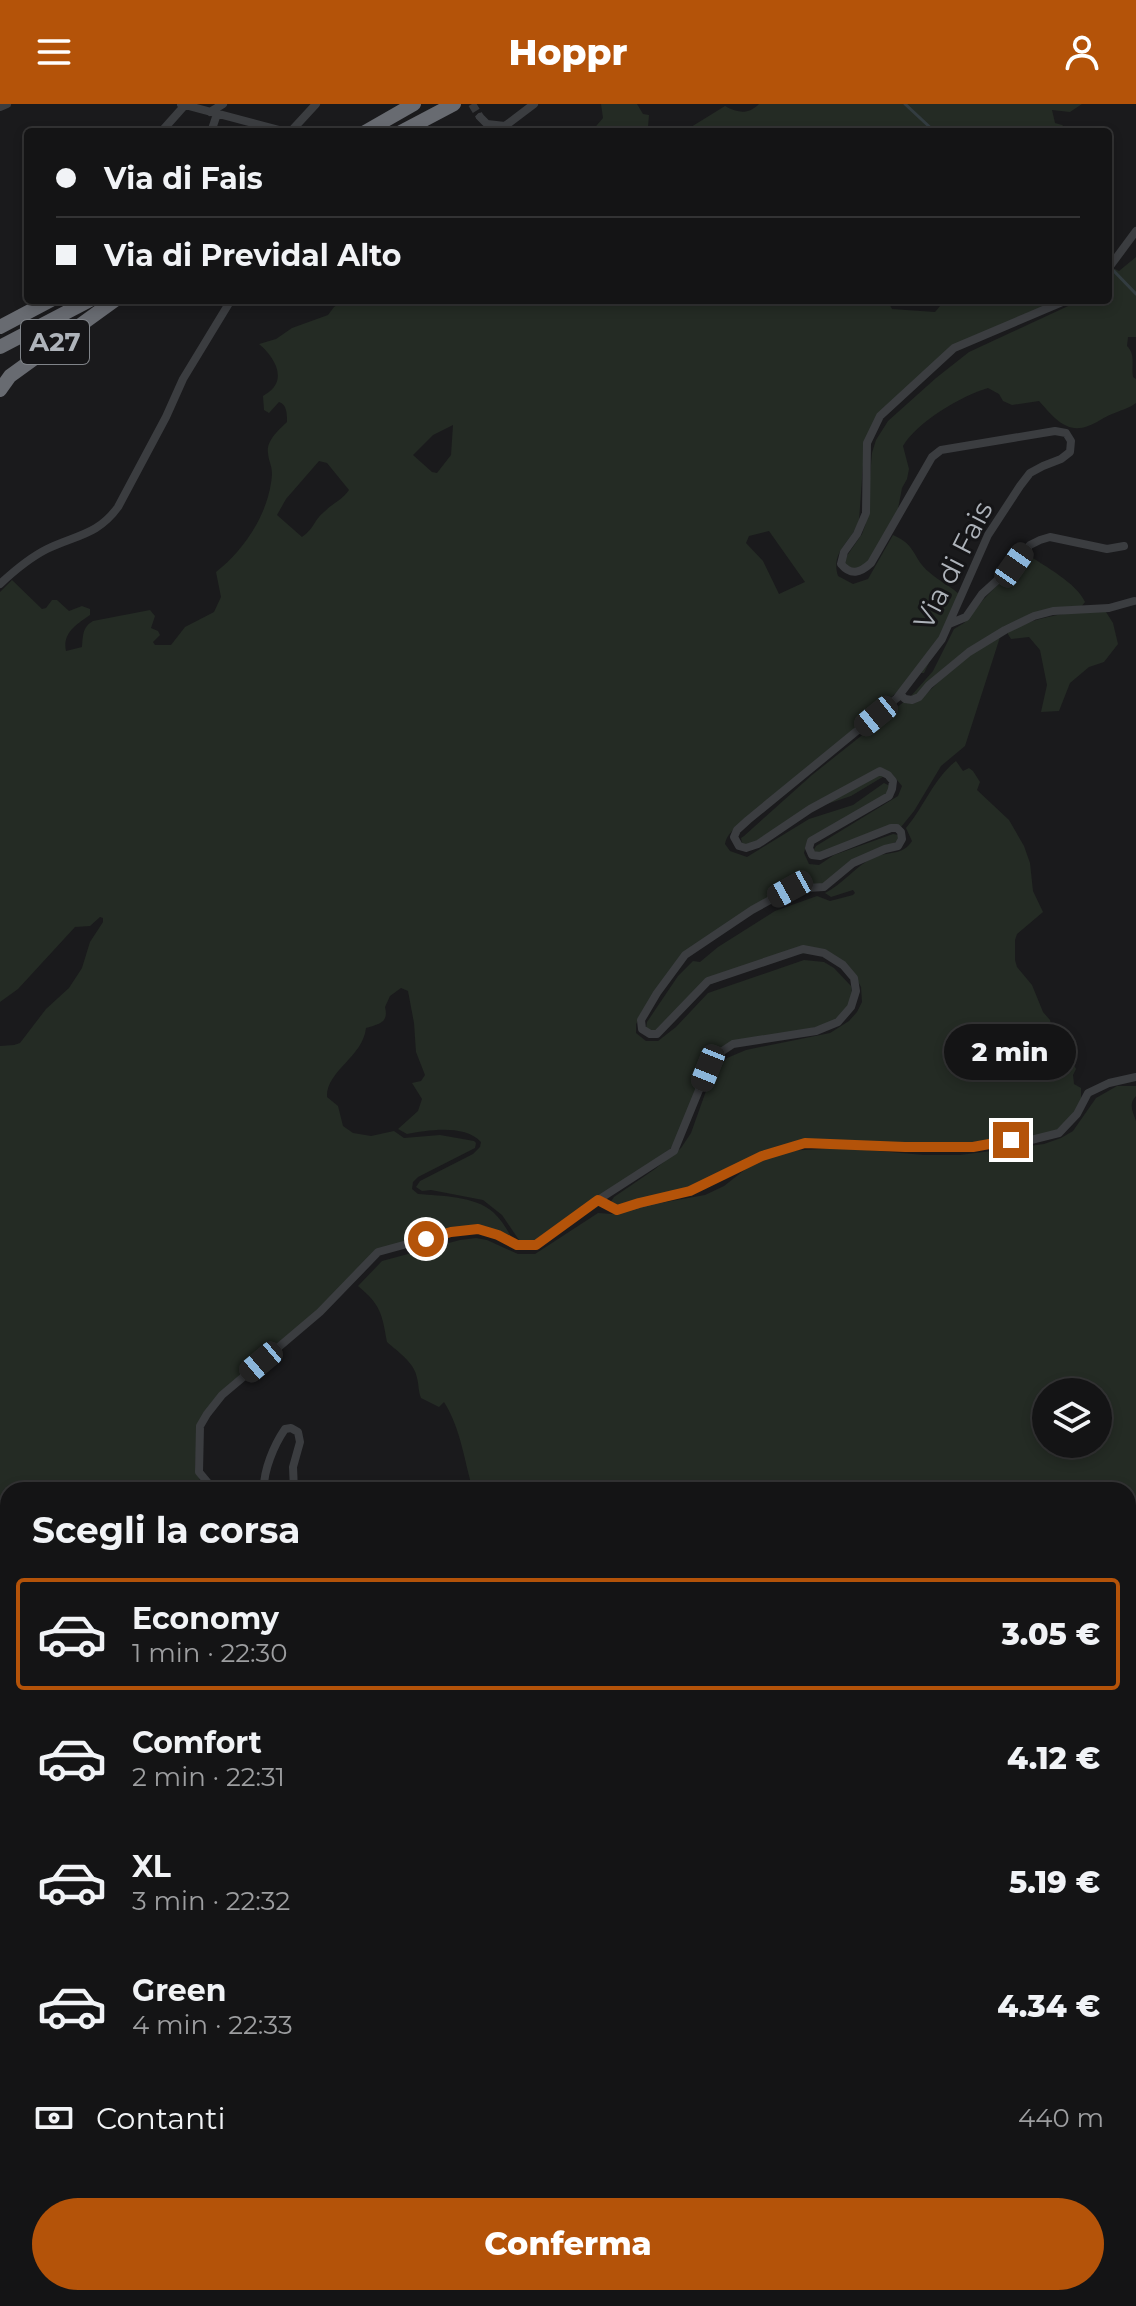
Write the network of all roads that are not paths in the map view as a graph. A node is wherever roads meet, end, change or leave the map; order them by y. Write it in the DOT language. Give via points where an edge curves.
graph roads {
  1 [pos="7,104"];
  2 [pos="183,104"];
  3 [pos="223,104"];
  4 [pos="316,104"];
  5 [pos="414,104"];
  6 [pos="454,104"];
  7 [pos="534,104"];
  8 [pos="0,107"];
  9 [pos="208,110"];
  10 [pos="480,117"];
  11 [pos="164,128"];
  12 [pos="273,128"];
  13 [pos="294,128"];
  14 [pos="372,128"];
  15 [pos="409,128"];
  16 [pos="1136,231"];
  17 [pos="1136,245"];
  18 [pos="1120,252"];
  19 [pos="1112,264"];
  20 [pos="43,304"];
  21 [pos="82,304"];
  22 [pos="109,304"];
  23 [pos="229,304"];
  24 [pos="1058,304"];
  25 [pos="0,327"];
  26 [pos="0,347"];
  27 [pos="0,390"];
  28 [pos="1124,546"];
  29 [pos="0,584"];
  30 [pos="1134,601"];
  31 [pos="949,624"];
  32 [pos="900,694"];
  33 [pos="1136,1077"];
  34 [pos="598,1200"];
  35 [pos="207,1482"];
  36 [pos="263,1482"];
  37 [pos="294,1482"];
  1 -- 8 [label="street"];
  2 -- 9 [label="street"];
  2 -- 11 [label="street"];
  3 -- 9 [label="street"];
  4 -- 13 [label="street"];
  5 -- 14 [label="highway"];
  6 -- 15 [label="highway"];
  7 -- 10 [label="street" via="505,126 487,124"];
  9 -- 12 [label="street"];
  16 -- 18 [label="street"];
  17 -- 18 [label="street"];
  18 -- 19 [label="street"];
  20 -- 25 [label="highway, A27"];
  21 -- 26 [label="highway, A27"];
  22 -- 27 [label="highway, A27" via="10,376"];
  23 -- 29 [label="street" via="108,521 20,565"];
  24 -- 31 [label="street, Via di Fais" via="954,348 880,416 867,443 866,513 841,564 856,573 871,563 941,450 1055,431 1066,433 1071,441 1070,452 1030,473 1020,486 988,535"];
  28 -- 31 [label="street" via="1107,549 1050,537 1040,540 982,594 966,617"];
  30 -- 32 [label="street" via="1034,616 969,652 919,697 905,699"];
  31 -- 32 [label="street, Via di Fais"];
  32 -- 34 [label="street, Via di Fais" via="734,837 739,846 758,844 880,771 893,781 889,796 811,841 809,848 820,856 891,828 901,832 898,846 853,863 824,887 790,889 685,955 641,1020 642,1029 657,1034 708,981 803,949 824,953 854,978 851,1007 838,1022 816,1031 733,1044 721,1052 708,1068 674,1151"];
  33 -- 34 [label="street" via="1088,1093 1059,1133 1031,1140 973,1147 805,1143 762,1156 690,1191 617,1210"];
  34 -- 35 [label="street, Via di Fais" via="536,1245 517,1245 478,1229 378,1252 207,1414 200,1426 199,1472"];
  36 -- 37 [label="street" via="279,1438 291,1428 300,1442"];
}
